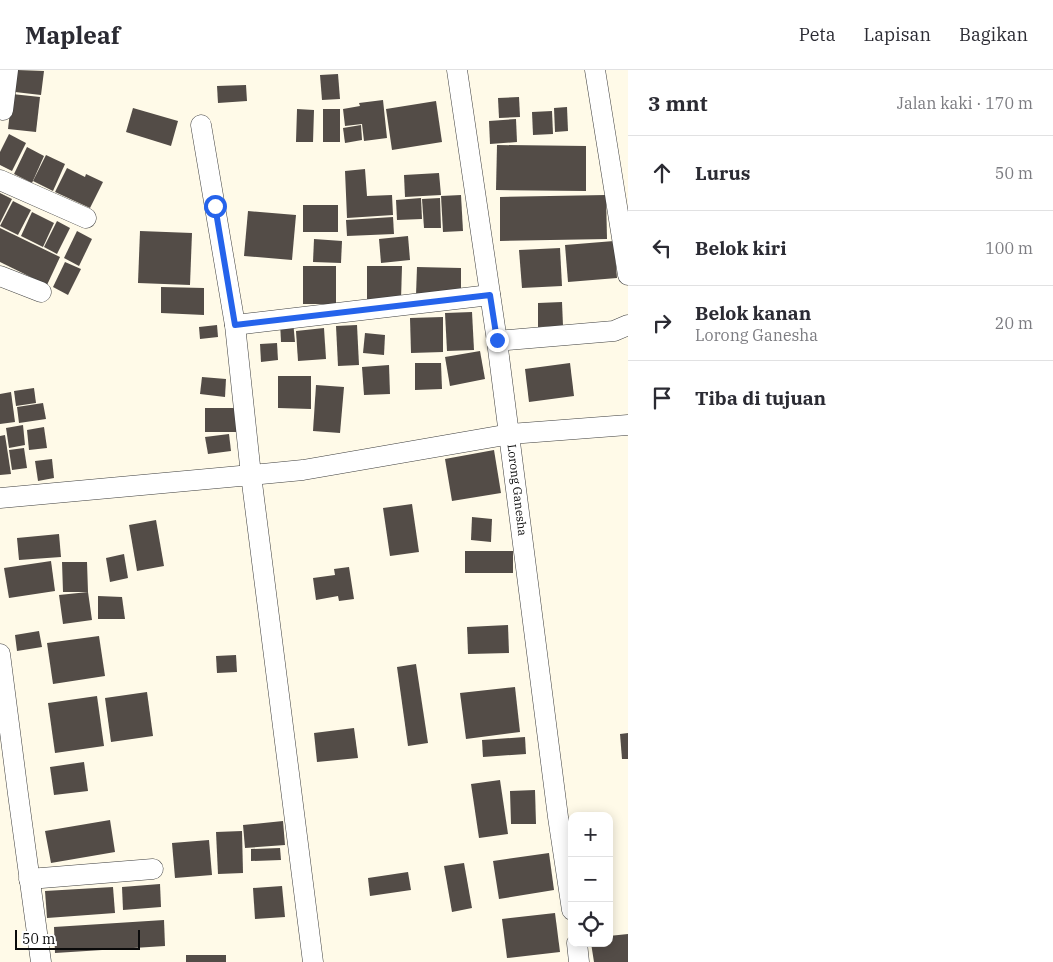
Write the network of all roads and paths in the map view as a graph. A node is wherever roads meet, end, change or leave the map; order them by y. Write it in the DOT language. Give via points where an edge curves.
graph roads {
  1 [pos="8,70"];
  2 [pos="456,70"];
  3 [pos="595,70"];
  4 [pos="3,110"];
  5 [pos="201,125"];
  6 [pos="0,180"];
  7 [pos="86,218"];
  8 [pos="628,275"];
  9 [pos="0,276"];
  10 [pos="41,292"];
  11 [pos="490,295"];
  12 [pos="235,325"];
  13 [pos="628,325"];
  14 [pos="497,340"];
  15 [pos="628,424"];
  16 [pos="510,434"];
  17 [pos="251,475"];
  18 [pos="0,498"];
  19 [pos="0,654"];
  20 [pos="153,869"];
  21 [pos="29,879"];
  22 [pos="571,902"];
  23 [pos="577,947"];
  24 [pos="41,962"];
  25 [pos="313,962"];
  26 [pos="579,962"];
  1 -- 4 [label="street"];
  2 -- 11 [label="street, Lorong Ganesha"];
  3 -- 8 [label="street"];
  5 -- 12 [label="street"];
  6 -- 7 [label="street"];
  9 -- 10 [label="street"];
  11 -- 12 [label="street"];
  11 -- 14 [label="street, Lorong Ganesha"];
  12 -- 17 [label="street"];
  13 -- 14 [label="street" via="614,331"];
  14 -- 16 [label="street, Lorong Ganesha"];
  15 -- 16 [label="street"];
  16 -- 17 [label="street" via="303,470"];
  16 -- 22 [label="street, Lorong Ganesha"];
  17 -- 18 [label="street"];
  17 -- 25 [label="street"];
  19 -- 21 [label="street"];
  20 -- 21 [label="street"];
  21 -- 24 [label="street"];
  23 -- 26 [label="street"];
}
